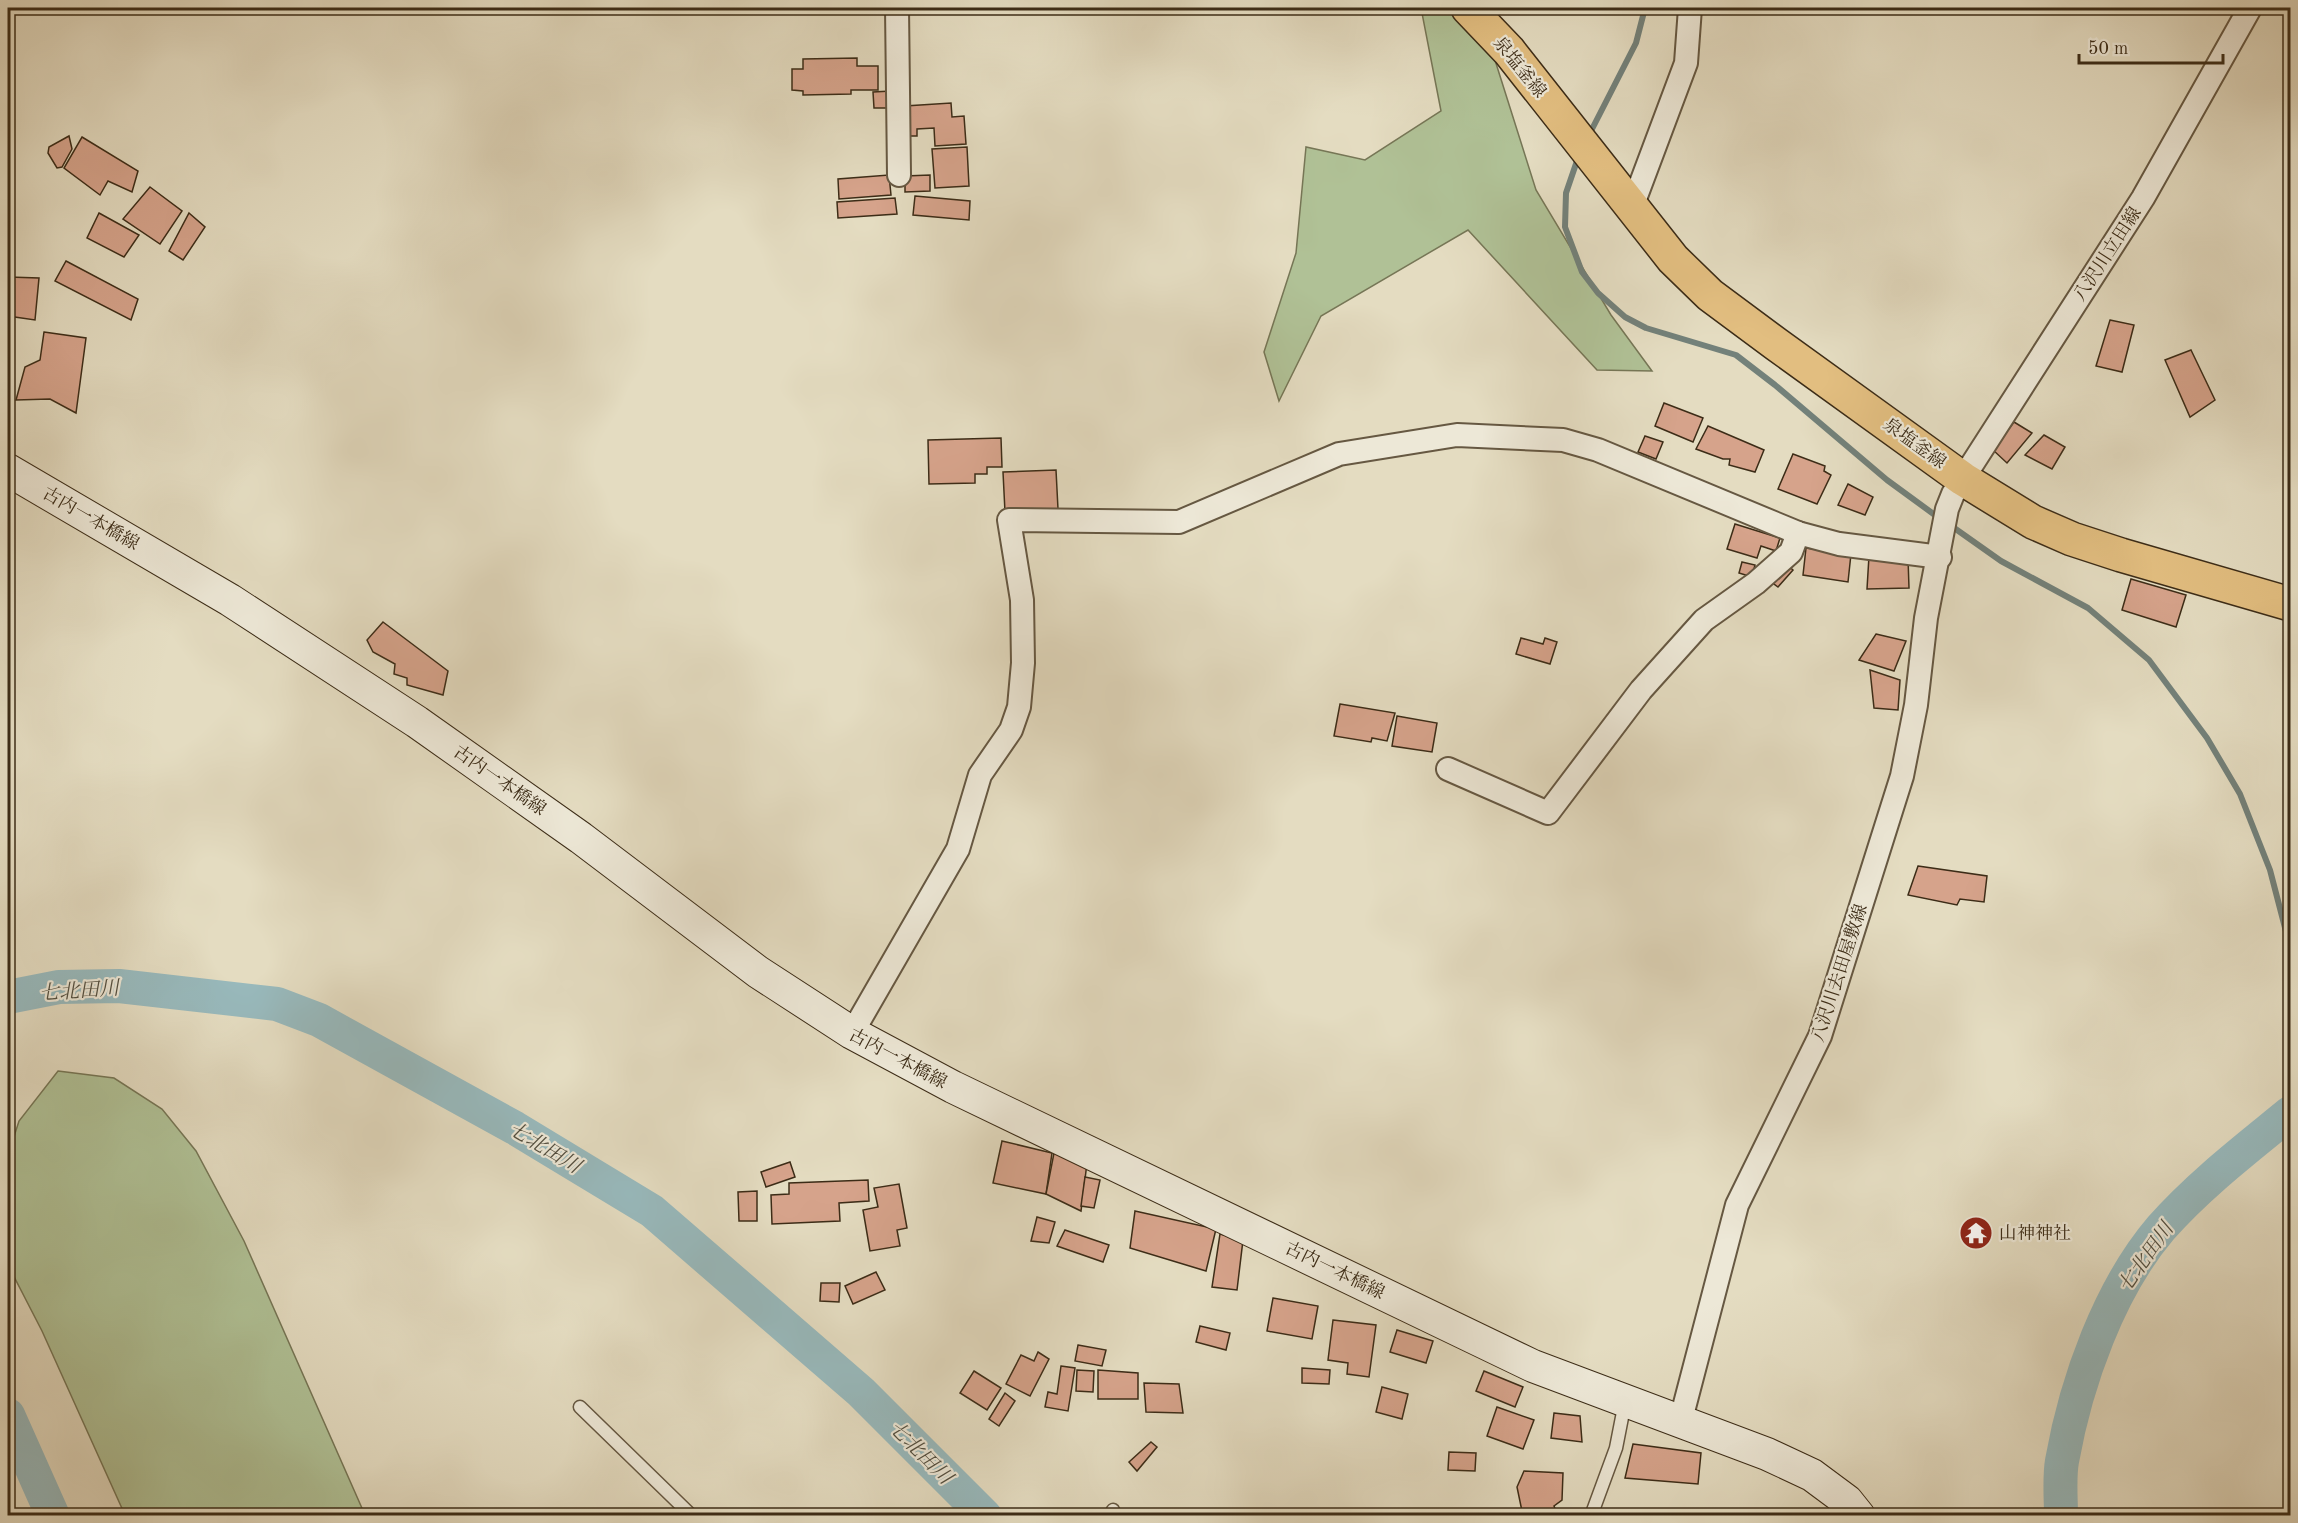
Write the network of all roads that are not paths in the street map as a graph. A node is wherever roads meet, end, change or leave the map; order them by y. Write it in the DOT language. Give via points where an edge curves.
graph roads {
  1 [pos="897,8"];
  2 [pos="1468,8"];
  3 [pos="1690,8"];
  4 [pos="2250,8"];
  5 [pos="899,175"];
  6 [pos="1632,207"];
  7 [pos="8,470"];
  8 [pos="1958,486"];
  9 [pos="1798,533"];
  10 [pos="1940,550"];
  11 [pos="2290,604"];
  12 [pos="1448,769"];
  13 [pos="852,1033"];
  14 [pos="1625,1402"];
  15 [pos="580,1407"];
  16 [pos="1680,1423"];
  17 [pos="692,1515"];
  18 [pos="1591,1515"];
  19 [pos="1859,1515"];
  1 -- 5 [label="street"];
  2 -- 6 [label="main road, 泉塩釜線" via="1509,51"];
  3 -- 6 [label="street" via="1686,63"];
  4 -- 8 [label="street, 八沢川立田線" via="2143,198"];
  6 -- 8 [label="main road, 泉塩釜線" via="1673,259 1710,295"];
  7 -- 13 [label="street, 古内一本橋線" via="230,600 408,715 582,838 758,972"];
  8 -- 10 [label="street, 八沢川立田線" via="1947,509"];
  8 -- 11 [label="main road, 泉塩釜線" via="2072,539"];
  9 -- 10 [label="street" via="1839,544"];
  9 -- 12 [label="street" via="1791,552 1704,620 1641,690 1548,813"];
  9 -- 13 [label="street" via="1598,450 1563,440 1457,435 1339,454 1179,522 1009,520 1022,600 1019,707 1011,730 980,775 958,849"];
  10 -- 16 [label="street, 八沢川去田屋敷線" via="1902,776 1820,1036 1737,1204"];
  13 -- 14 [label="street, 古内一本橋線" via="952,1087 1533,1366"];
  14 -- 16 [label="street, 古内一本橋線"];
  14 -- 18 [label="lane" via="1616,1448"];
  15 -- 17 [label="lane"];
  16 -- 19 [label="street, 古内一本橋線" via="1767,1454 1812,1476 1847,1501"];
}
